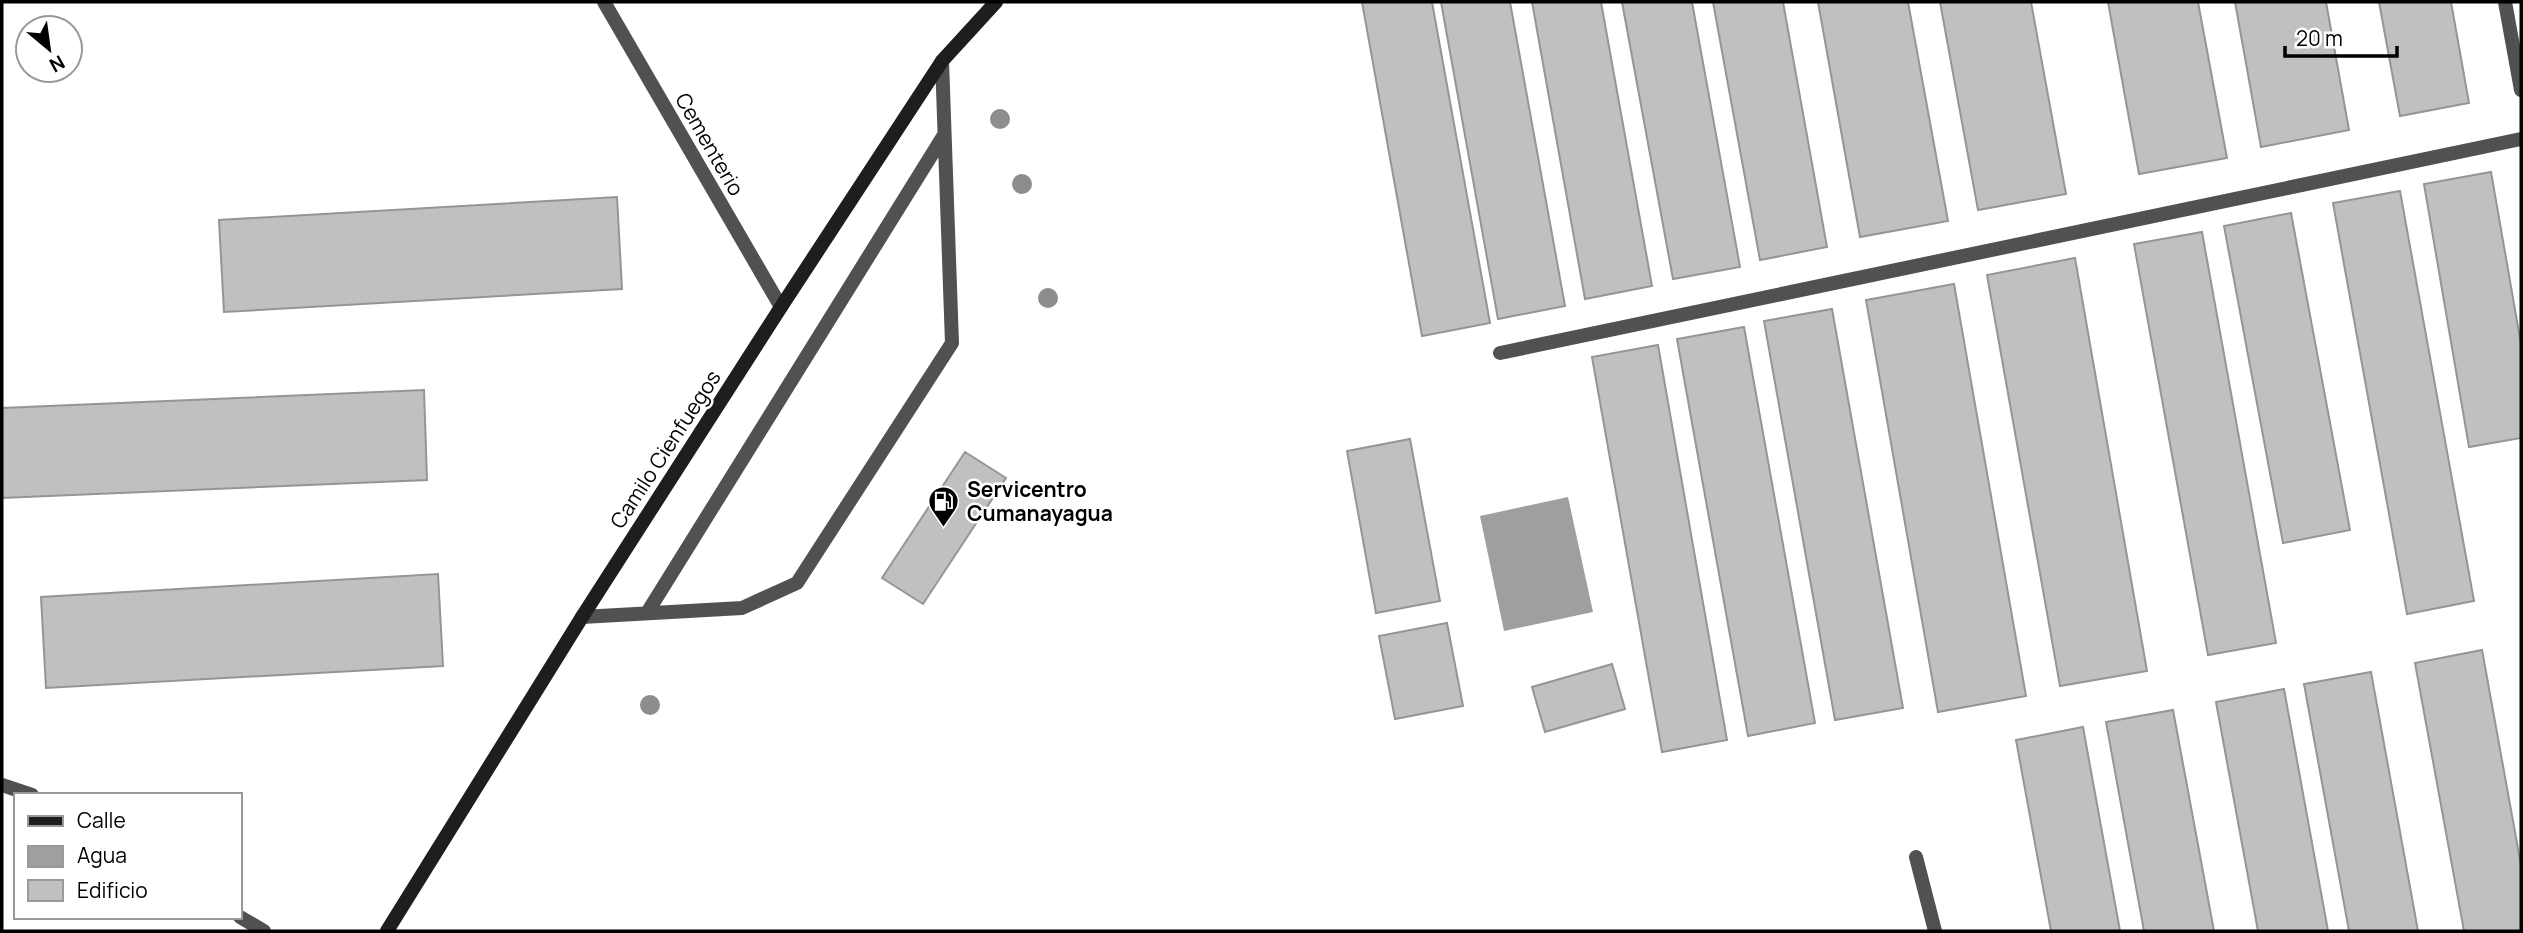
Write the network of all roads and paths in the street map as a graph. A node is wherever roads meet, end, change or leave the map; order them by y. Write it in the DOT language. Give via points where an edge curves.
graph roads {
  1 [pos="604,2"];
  2 [pos="996,2"];
  3 [pos="2505,2"];
  4 [pos="942,61"];
  5 [pos="2521,90"];
  6 [pos="945,134"];
  7 [pos="2521,139"];
  8 [pos="781,307"];
  9 [pos="1500,353"];
  10 [pos="647,614"];
  11 [pos="582,617"];
  12 [pos="2,785"];
  13 [pos="26,793"];
  14 [pos="1916,857"];
  15 [pos="242,918"];
  16 [pos="264,931"];
  17 [pos="387,931"];
  18 [pos="1935,931"];
  1 -- 8 [label="street, Cementerio"];
  2 -- 4 [label="main road, Camilo Cienfuegos"];
  3 -- 5 [label="street"];
  4 -- 6 [label="street"];
  4 -- 8 [label="main road, Camilo Cienfuegos"];
  6 -- 10 [label="street"];
  6 -- 10 [label="street" via="952,343 797,583 742,608"];
  7 -- 9 [label="street"];
  8 -- 11 [label="main road, Camilo Cienfuegos"];
  10 -- 11 [label="street"];
  11 -- 17 [label="main road, Camilo Cienfuegos"];
  12 -- 13 [label="street"];
  14 -- 18 [label="street"];
  15 -- 16 [label="street"];
}
